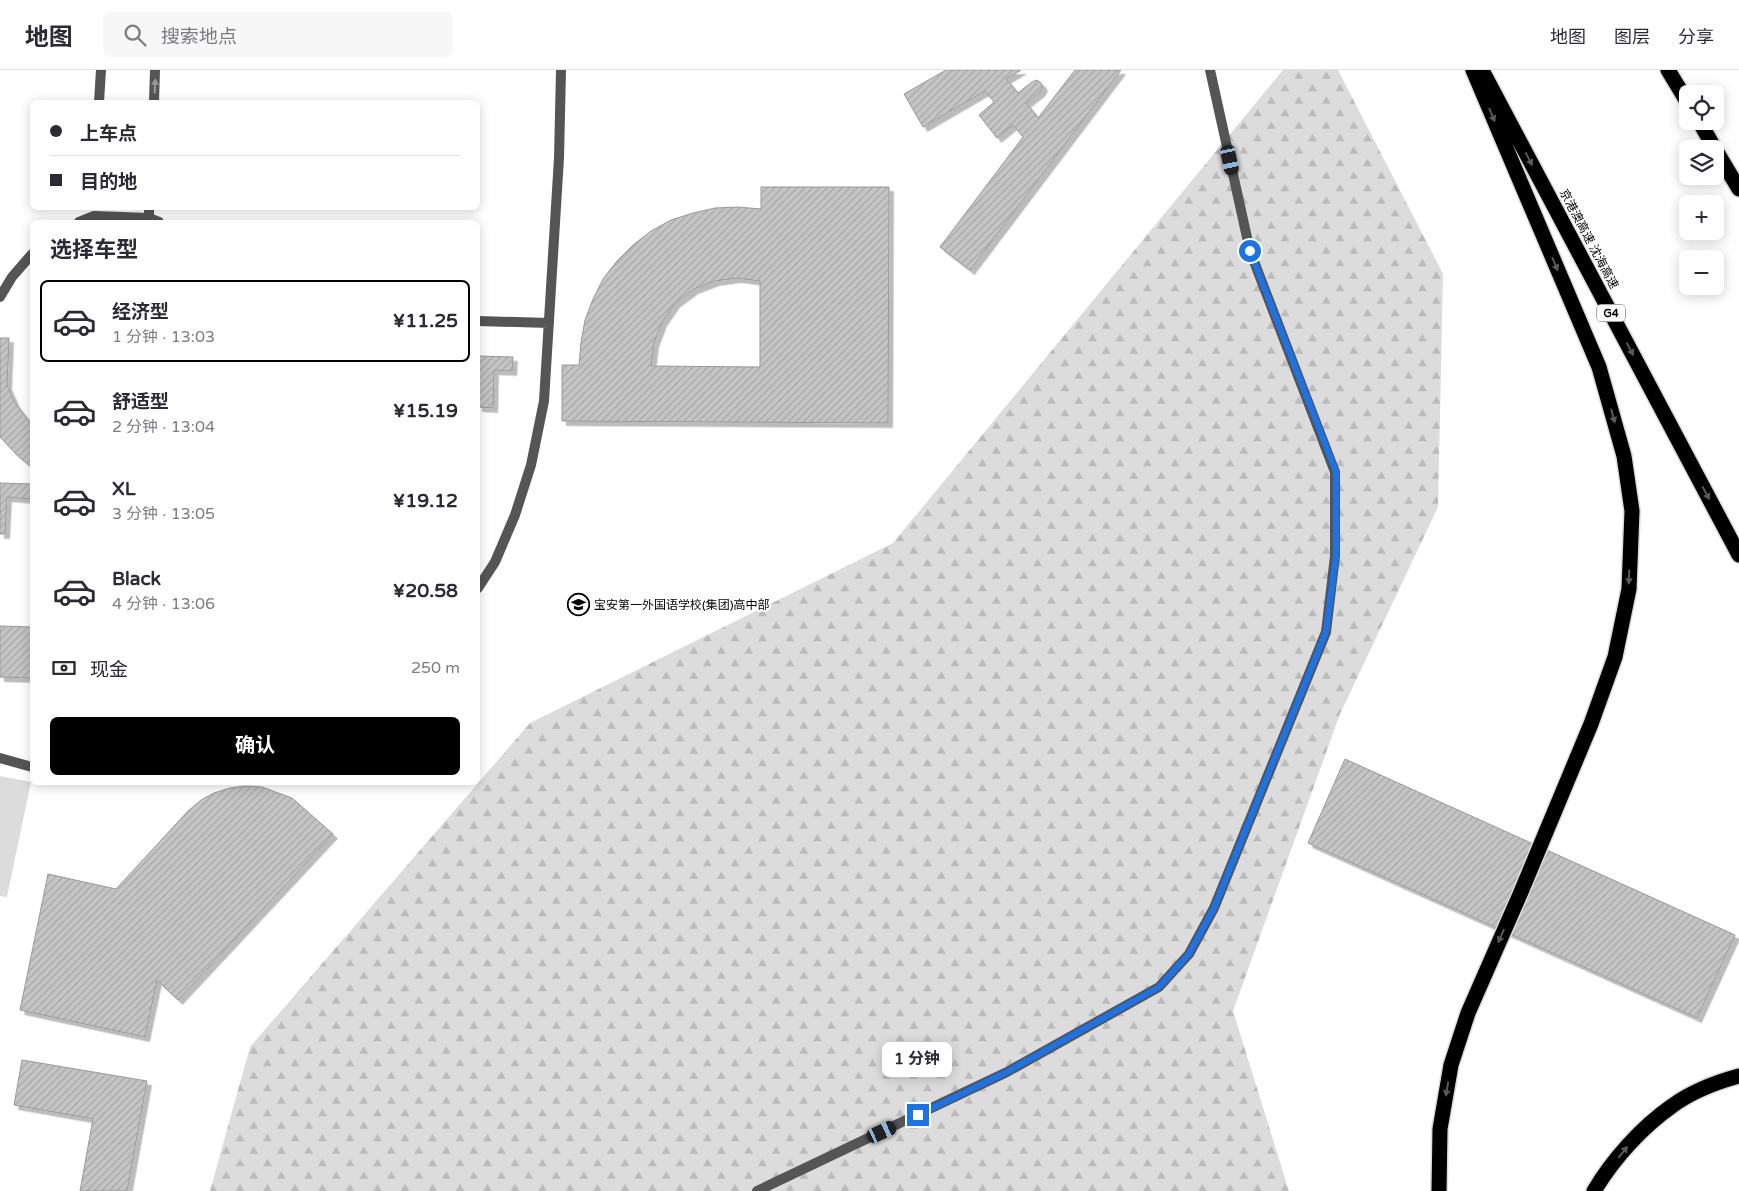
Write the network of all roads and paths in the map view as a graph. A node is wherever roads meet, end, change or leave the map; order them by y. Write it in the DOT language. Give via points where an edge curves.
graph roads {
  1 [pos="101,70"];
  2 [pos="155,70"];
  3 [pos="561,70"];
  4 [pos="1210,70"];
  5 [pos="1473,70"];
  6 [pos="1482,70"];
  7 [pos="1668,70"];
  8 [pos="1679,88"];
  9 [pos="99,100"];
  10 [pos="154,100"];
  11 [pos="1724,164"];
  12 [pos="1739,189"];
  13 [pos="94,212"];
  14 [pos="149,213"];
  15 [pos="82,220"];
  16 [pos="30,256"];
  17 [pos="0,297"];
  18 [pos="480,320"];
  19 [pos="549,323"];
  20 [pos="1739,555"];
  21 [pos="480,585"];
  22 [pos="0,758"];
  23 [pos="30,766"];
  24 [pos="1739,1076"];
  25 [pos="757,1191"];
  26 [pos="1439,1191"];
  27 [pos="1594,1191"];
  1 -- 9 [label="lane"];
  10 -- 2 [label="lane, one-way"];
  3 -- 19 [label="lane"];
  4 -- 25 [label="lane" via="1250,251 1336,472 1336,556 1326,632 1214,908 1189,954 1159,987 1007,1072"];
  5 -- 26 [label="highway, one-way" via="1599,366 1624,456 1632,512 1629,589 1615,657 1587,733 1468,1013 1451,1065 1440,1129"];
  6 -- 20 [label="highway, 京港澳高速 沈海高速 / G4, one-way"];
  7 -- 8 [label="highway"];
  11 -- 12 [label="highway"];
  13 -- 14 [label="lane"];
  13 -- 15 [label="lane"];
  16 -- 17 [label="lane"];
  18 -- 19 [label="lane"];
  19 -- 21 [label="lane" via="544,401 531,465 515,515 495,562"];
  22 -- 23 [label="lane"];
  27 -- 24 [label="highway, one-way" via="1634,1138 1673,1105 1717,1082"];
}
